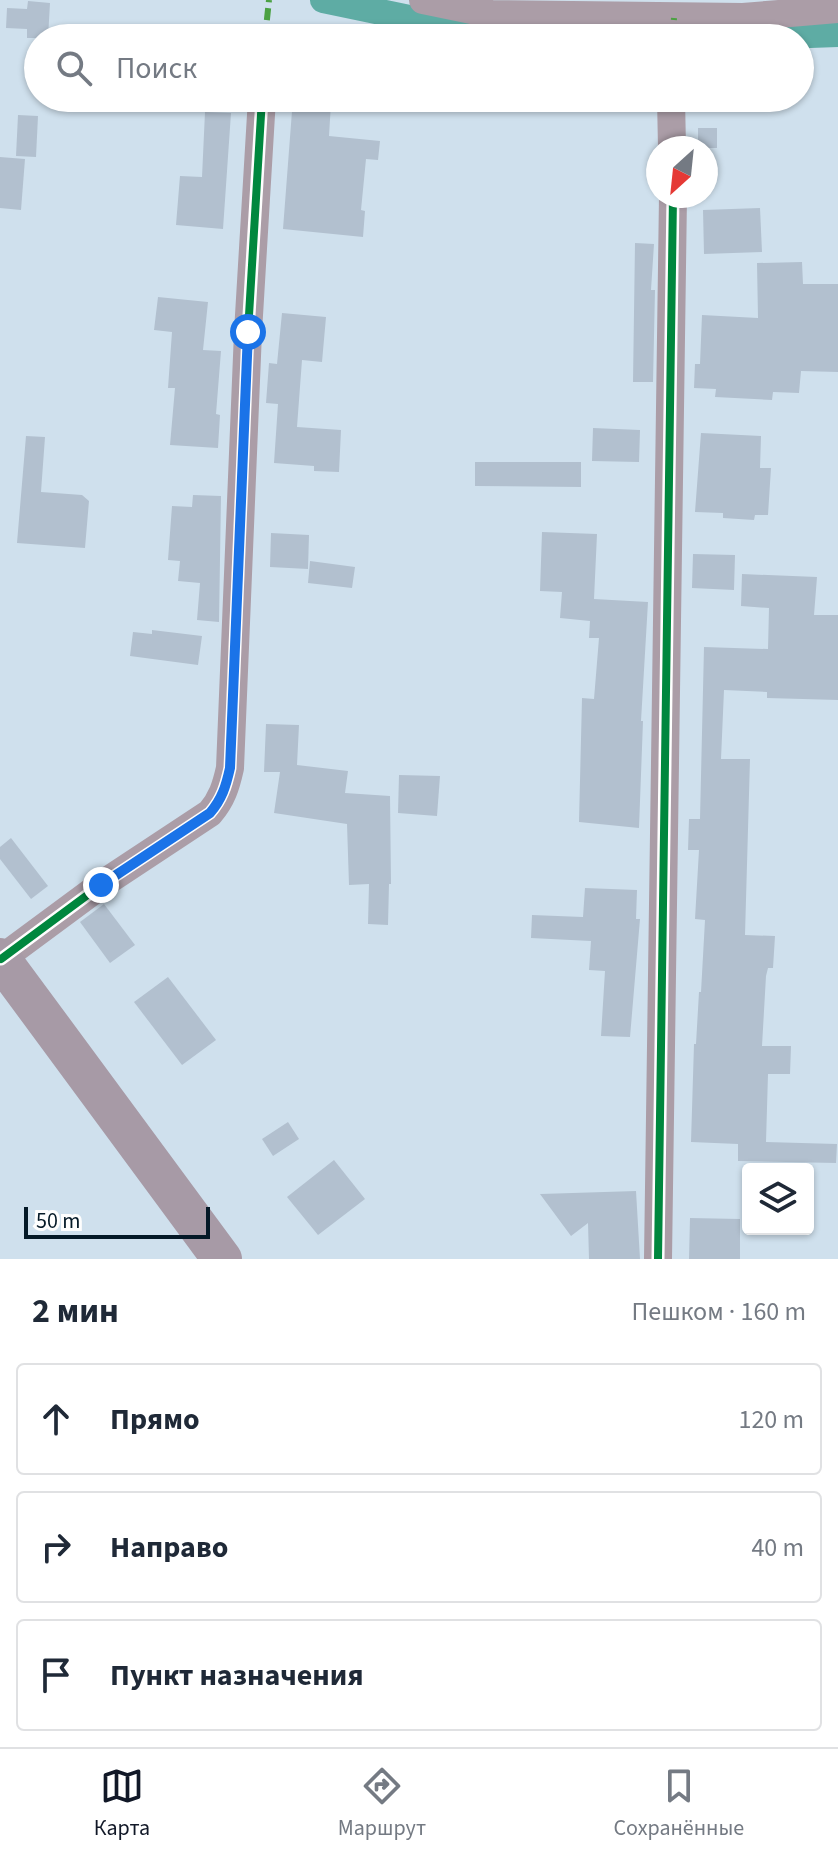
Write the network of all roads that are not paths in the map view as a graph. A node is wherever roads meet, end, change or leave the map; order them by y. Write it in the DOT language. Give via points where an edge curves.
graph roads {
  1 [pos="423,0"];
  2 [pos="742,8"];
  3 [pos="838,9"];
  4 [pos="261,112"];
  5 [pos="671,112"];
  6 [pos="672,136"];
  7 [pos="673,208"];
  8 [pos="0,959"];
  9 [pos="222,1259"];
  10 [pos="658,1259"];
  1 -- 2 [label="street" via="491,14"];
  2 -- 3 [label="street"];
  4 -- 8 [label="street" via="226,788 210,813"];
  5 -- 6 [label="street"];
  7 -- 10 [label="street"];
  8 -- 9 [label="main road"];
}
